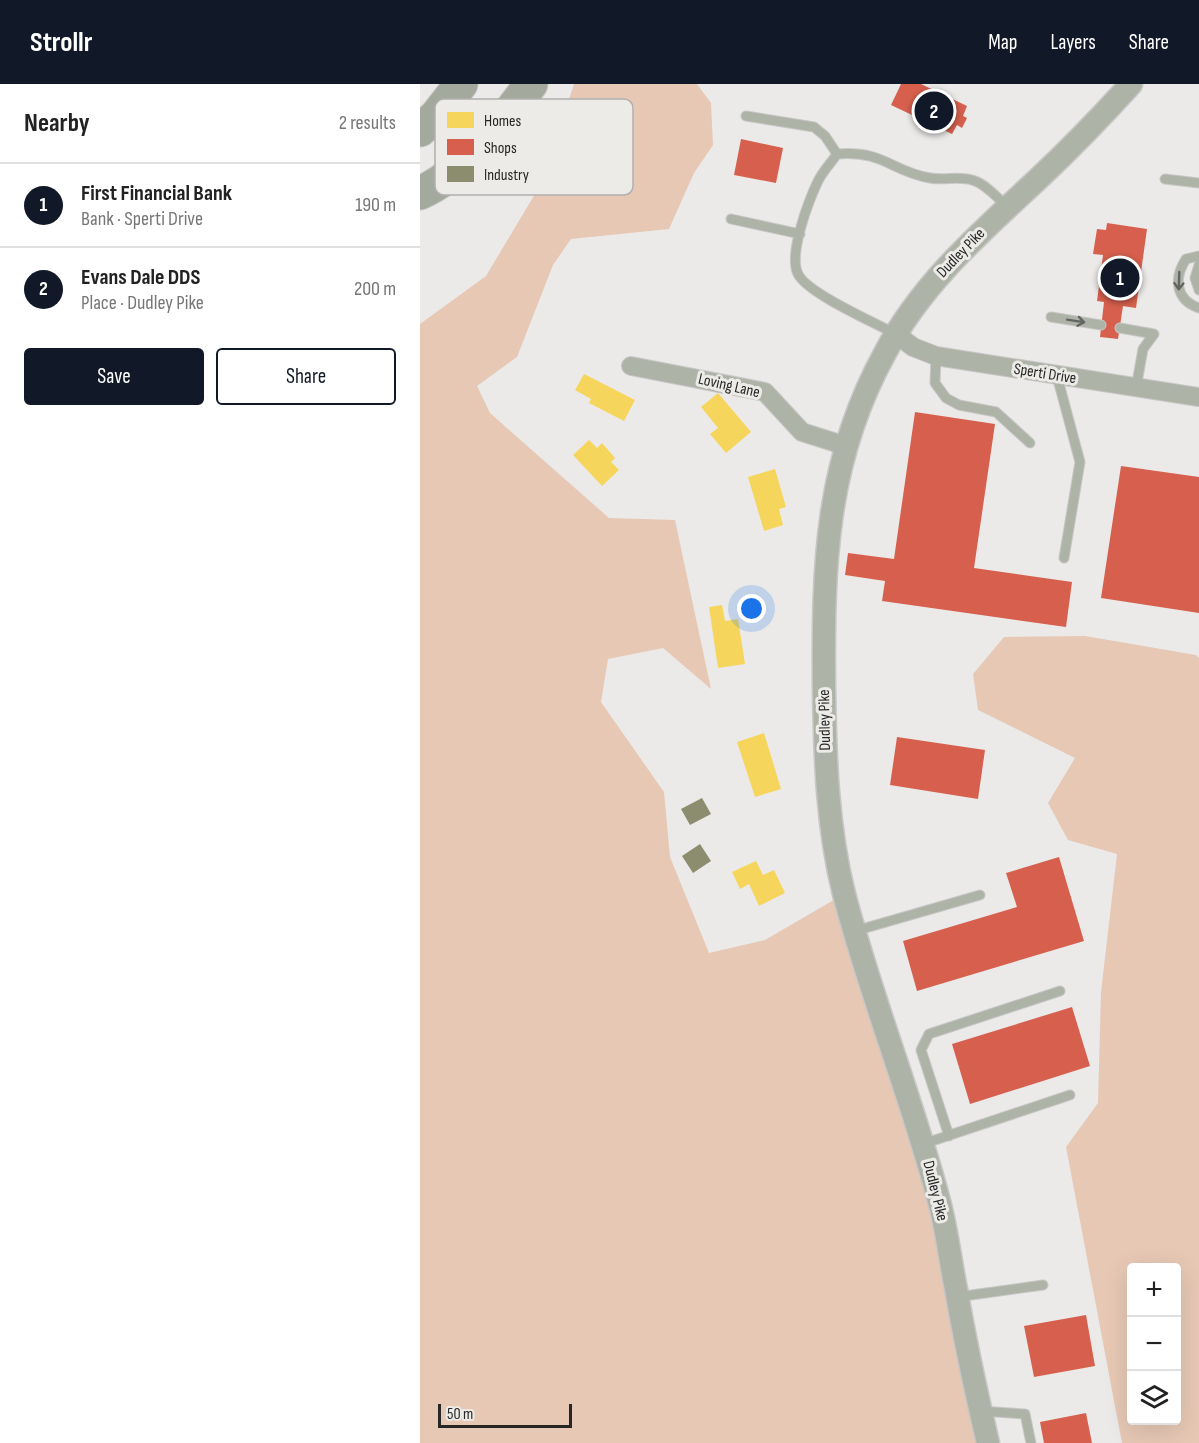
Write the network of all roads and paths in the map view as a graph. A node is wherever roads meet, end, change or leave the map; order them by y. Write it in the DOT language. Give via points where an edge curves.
graph roads {
  1 [pos="460,84"];
  2 [pos="531,84"];
  3 [pos="1131,84"];
  4 [pos="449,99"];
  5 [pos="520,99"];
  6 [pos="746,116"];
  7 [pos="435,117"];
  8 [pos="420,130"];
  9 [pos="837,154"];
  10 [pos="1165,179"];
  11 [pos="1199,183"];
  12 [pos="435,186"];
  13 [pos="420,193"];
  14 [pos="1008,207"];
  15 [pos="731,219"];
  16 [pos="800,234"];
  17 [pos="1199,256"];
  18 [pos="1199,266"];
  19 [pos="1199,290"];
  20 [pos="1199,308"];
  21 [pos="1051,317"];
  22 [pos="1101,325"];
  23 [pos="1120,328"];
  24 [pos="896,334"];
  25 [pos="936,356"];
  26 [pos="631,366"];
  27 [pos="1057,376"];
  28 [pos="1136,388"];
  29 [pos="1199,397"];
  30 [pos="1030,443"];
  31 [pos="846,446"];
  32 [pos="1064,558"];
  33 [pos="980,895"];
  34 [pos="855,931"];
  35 [pos="1060,991"];
  36 [pos="1070,1095"];
  37 [pos="949,1136"];
  38 [pos="923,1144"];
  39 [pos="1043,1285"];
  40 [pos="957,1297"];
  41 [pos="980,1411"];
  42 [pos="988,1443"];
  43 [pos="1031,1443"];
  1 -- 4 [label="highway"];
  2 -- 5 [label="highway"];
  3 -- 14 [label="street, Dudley Pike"];
  6 -- 9 [label="lane" via="814,127"];
  7 -- 8 [label="highway"];
  9 -- 14 [label="lane" via="857,152 879,157 930,178 961,176 978,182"];
  9 -- 16 [label="lane" via="819,180"];
  10 -- 11 [label="lane"];
  12 -- 13 [label="highway"];
  14 -- 24 [label="street, Dudley Pike" via="927,289"];
  15 -- 16 [label="lane"];
  16 -- 24 [label="lane" via="795,259 798,275 813,290"];
  17 -- 20 [label="lane, one-way" via="1185,259 1177,285 1180,294"];
  18 -- 19 [label="lane" via="1195,278"];
  21 -- 22 [label="lane, one-way"];
  23 -- 28 [label="lane" via="1154,334 1143,349"];
  24 -- 25 [label="street, Sperti Drive" via="913,347"];
  24 -- 31 [label="street, Dudley Pike" via="858,409"];
  25 -- 27 [label="street, Sperti Drive"];
  25 -- 30 [label="lane" via="935,383 946,398 959,405 996,412"];
  26 -- 31 [label="street, Loving Lane" via="765,392 802,432"];
  27 -- 28 [label="street, Sperti Drive"];
  27 -- 32 [label="lane" via="1080,462"];
  28 -- 29 [label="street, Sperti Drive"];
  31 -- 34 [label="street, Dudley Pike" via="830,514 825,561 825,729 833,842"];
  33 -- 34 [label="lane"];
  34 -- 38 [label="street, Dudley Pike"];
  35 -- 37 [label="lane" via="929,1034 921,1050"];
  36 -- 37 [label="lane"];
  37 -- 38 [label="lane"];
  38 -- 40 [label="street, Dudley Pike" via="940,1205"];
  39 -- 40 [label="lane"];
  40 -- 41 [label="street, Dudley Pike"];
  41 -- 42 [label="street, Dudley Pike"];
  41 -- 43 [label="lane" via="1025,1414"];
}
